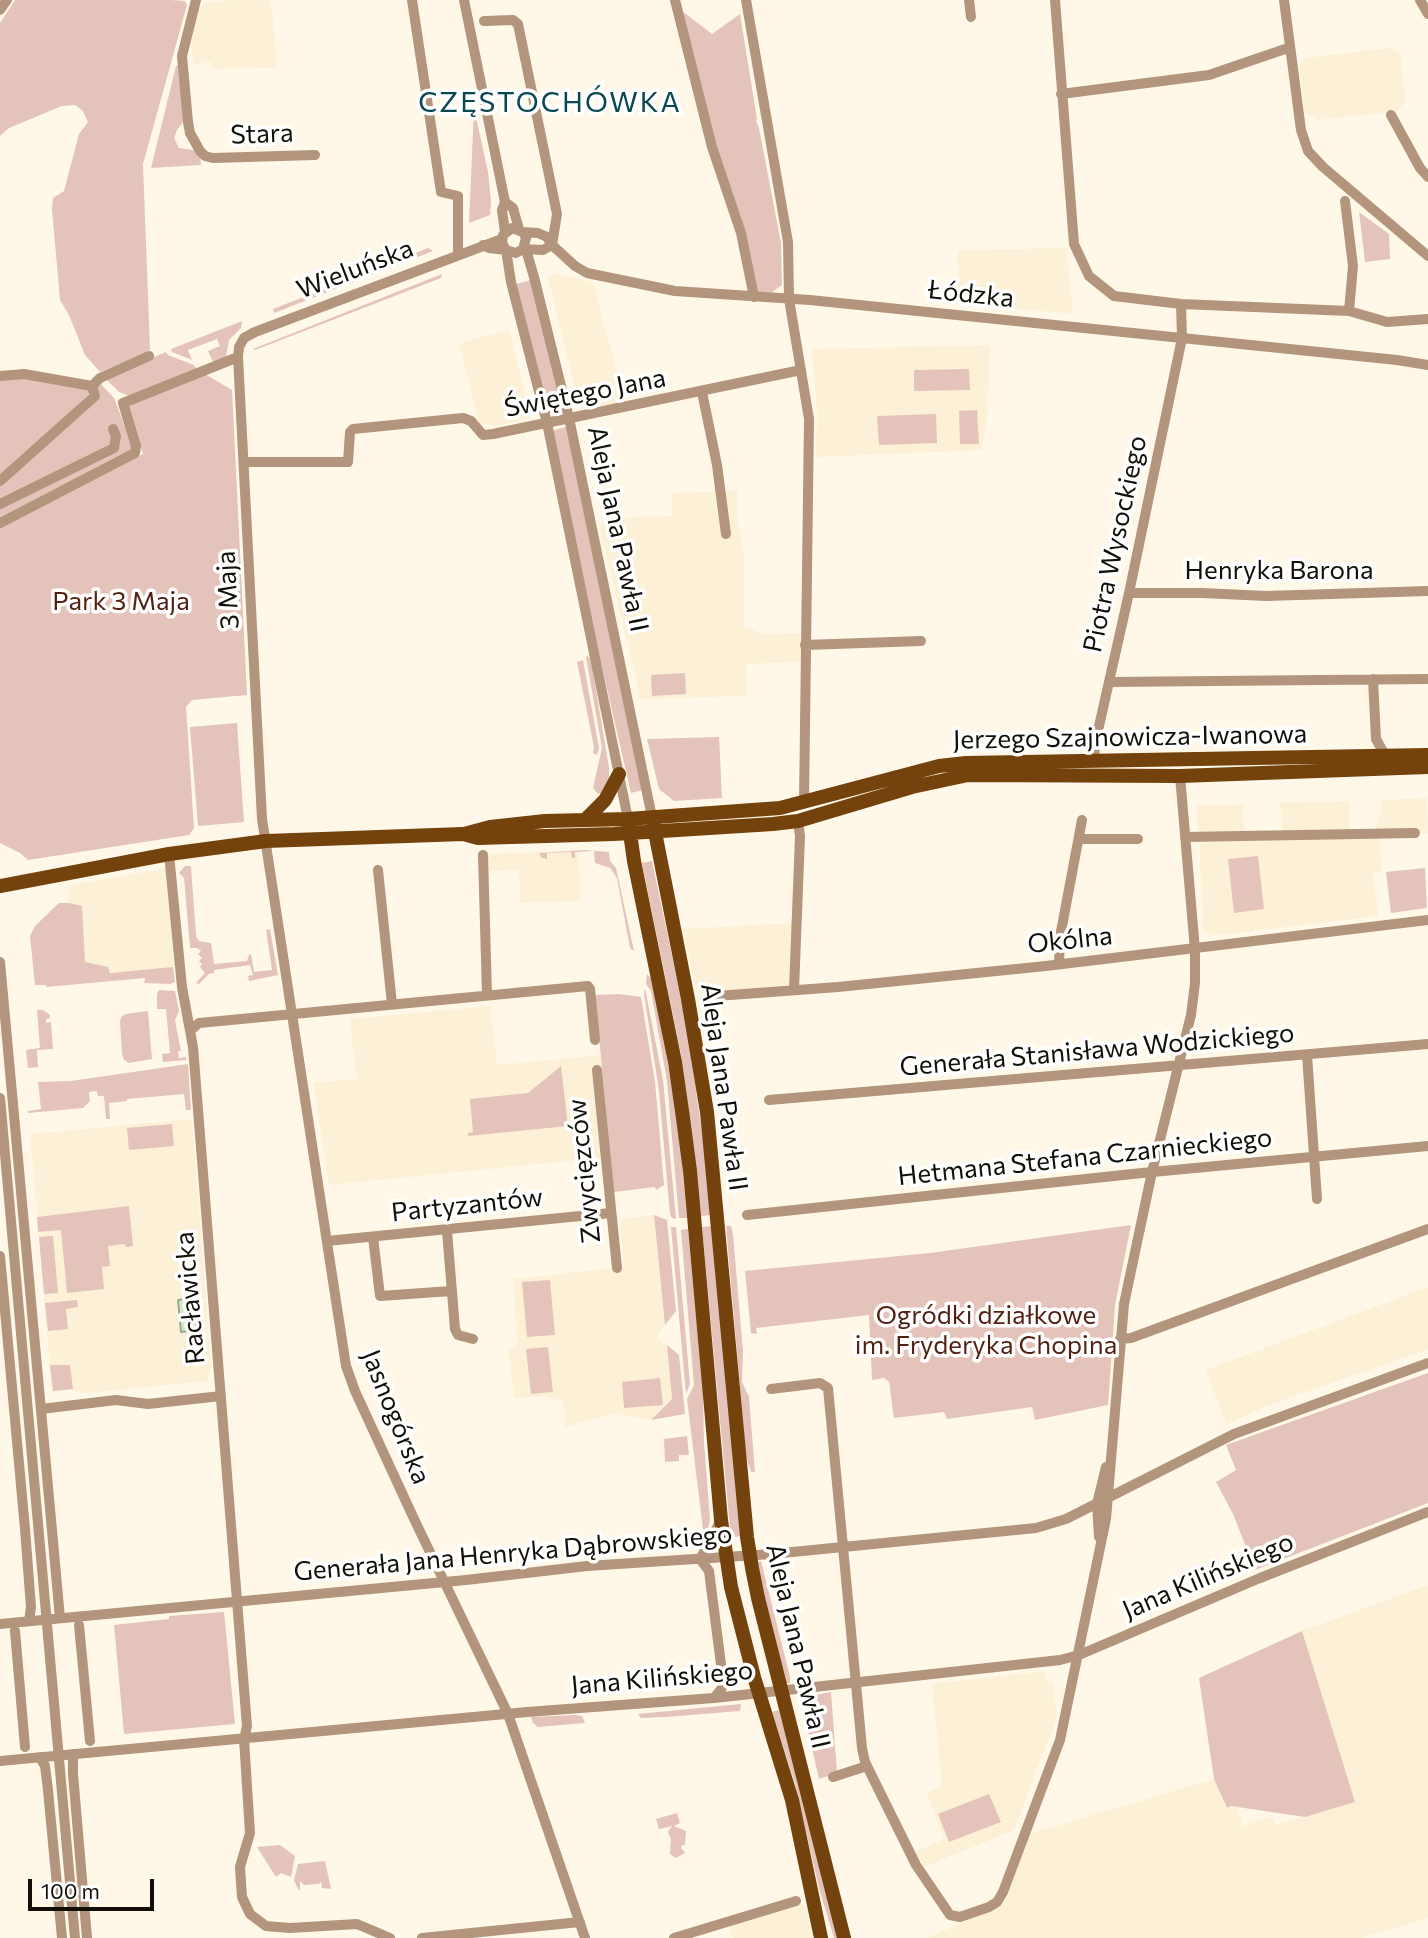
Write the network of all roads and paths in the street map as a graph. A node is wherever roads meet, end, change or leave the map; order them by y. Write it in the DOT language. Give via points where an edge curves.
graph roads {
  1 [pos="8,0"];
  2 [pos="196,0"];
  3 [pos="412,0"];
  4 [pos="464,0"];
  5 [pos="675,0"];
  6 [pos="747,0"];
  7 [pos="969,0"];
  8 [pos="1055,0"];
  9 [pos="1284,0"];
  10 [pos="1420,0"];
  11 [pos="0,10"];
  12 [pos="1428,14"];
  13 [pos="971,17"];
  14 [pos="484,21"];
  15 [pos="1285,49"];
  16 [pos="1061,94"];
  17 [pos="1391,115"];
  18 [pos="315,155"];
  19 [pos="1428,177"];
  20 [pos="1345,201"];
  21 [pos="505,202"];
  22 [pos="521,230"];
  23 [pos="504,240"];
  24 [pos="552,245"];
  25 [pos="523,249"];
  26 [pos="458,254"];
  27 [pos="1428,256"];
  28 [pos="754,297"];
  29 [pos="789,299"];
  30 [pos="1181,304"];
  31 [pos="1349,311"];
  32 [pos="1428,319"];
  33 [pos="244,338"];
  34 [pos="1182,338"];
  35 [pos="149,356"];
  36 [pos="238,357"];
  37 [pos="1428,359"];
  38 [pos="1397,360"];
  39 [pos="1428,365"];
  40 [pos="802,370"];
  41 [pos="0,376"];
  42 [pos="92,386"];
  43 [pos="702,392"];
  44 [pos="569,418"];
  45 [pos="547,423"];
  46 [pos="113,429"];
  47 [pos="244,462"];
  48 [pos="0,481"];
  49 [pos="0,504"];
  50 [pos="0,523"];
  51 [pos="726,534"];
  52 [pos="1428,591"];
  53 [pos="1129,593"];
  54 [pos="921,641"];
  55 [pos="805,645"];
  56 [pos="1373,679"];
  57 [pos="1428,679"];
  58 [pos="1109,682"];
  59 [pos="1376,739"];
  60 [pos="1385,755"];
  61 [pos="1428,755"];
  62 [pos="1363,756"];
  63 [pos="1094,760"];
  64 [pos="1428,767"];
  65 [pos="619,774"];
  66 [pos="1180,776"];
  67 [pos="804,803"];
  68 [pos="652,817"];
  69 [pos="586,819"];
  70 [pos="1082,820"];
  71 [pos="798,821"];
  72 [pos="629,826"];
  73 [pos="655,832"];
  74 [pos="1415,833"];
  75 [pos="463,834"];
  76 [pos="1185,837"];
  77 [pos="1079,839"];
  78 [pos="1138,839"];
  79 [pos="266,841"];
  80 [pos="169,854"];
  81 [pos="483,855"];
  82 [pos="378,870"];
  83 [pos="0,886"];
  84 [pos="1428,920"];
  85 [pos="1195,950"];
  86 [pos="0,962"];
  87 [pos="1059,964"];
  88 [pos="794,990"];
  89 [pos="487,995"];
  90 [pos="717,996"];
  91 [pos="392,1004"];
  92 [pos="293,1014"];
  93 [pos="191,1030"];
  94 [pos="595,1040"];
  95 [pos="1428,1044"];
  96 [pos="1307,1055"];
  97 [pos="1179,1066"];
  98 [pos="597,1070"];
  99 [pos="5,1078"];
  100 [pos="0,1098"];
  101 [pos="769,1100"];
  102 [pos="1428,1146"];
  103 [pos="1313,1156"];
  104 [pos="1152,1172"];
  105 [pos="1317,1199"];
  106 [pos="611,1213"];
  107 [pos="747,1215"];
  108 [pos="1428,1229"];
  109 [pos="447,1231"];
  110 [pos="373,1237"];
  111 [pos="327,1241"];
  112 [pos="0,1256"];
  113 [pos="617,1268"];
  114 [pos="451,1291"];
  115 [pos="472,1339"];
  116 [pos="1120,1339"];
  117 [pos="1428,1363"];
  118 [pos="38,1379"];
  119 [pos="19,1381"];
  120 [pos="771,1389"];
  121 [pos="13,1395"];
  122 [pos="0,1396"];
  123 [pos="220,1396"];
  124 [pos="41,1409"];
  125 [pos="1110,1454"];
  126 [pos="1110,1497"];
  127 [pos="1097,1504"];
  128 [pos="1428,1512"];
  129 [pos="721,1520"];
  130 [pos="844,1547"];
  131 [pos="1100,1552"];
  132 [pos="750,1555"];
  133 [pos="726,1557"];
  134 [pos="700,1559"];
  135 [pos="445,1582"];
  136 [pos="236,1601"];
  137 [pos="45,1617"];
  138 [pos="60,1618"];
  139 [pos="29,1621"];
  140 [pos="0,1624"];
  141 [pos="79,1625"];
  142 [pos="15,1631"];
  143 [pos="1079,1655"];
  144 [pos="856,1681"];
  145 [pos="781,1690"];
  146 [pos="760,1693"];
  147 [pos="714,1698"];
  148 [pos="508,1714"];
  149 [pos="244,1739"];
  150 [pos="90,1741"];
  151 [pos="25,1746"];
  152 [pos="73,1754"];
  153 [pos="59,1755"];
  154 [pos="40,1757"];
  155 [pos="0,1761"];
  156 [pos="867,1766"];
  157 [pos="833,1777"];
  158 [pos="808,1872"];
  159 [pos="796,1901"];
  160 [pos="580,1922"];
  161 [pos="62,1938"];
  162 [pos="75,1938"];
  163 [pos="87,1938"];
  164 [pos="390,1938"];
  165 [pos="422,1938"];
  166 [pos="585,1938"];
  167 [pos="674,1938"];
  168 [pos="821,1938"];
  169 [pos="830,1938"];
  170 [pos="844,1938"];
  1 -- 11 [label="street"];
  2 -- 18 [label="street, Stara" via="184,47 184,85 190,133 200,151 210,158"];
  3 -- 26 [label="street" via="441,192 458,196"];
  4 -- 21 [label="street, Aleja Jana Pawła II"];
  5 -- 28 [label="street" via="712,147 741,233"];
  6 -- 29 [label="street" via="788,242"];
  7 -- 13 [label="street"];
  8 -- 16 [label="street"];
  9 -- 27 [label="street" via="1308,151"];
  10 -- 12 [label="street"];
  14 -- 24 [label="street" via="513,20 518,24 557,214"];
  15 -- 16 [label="street" via="1209,75"];
  16 -- 30 [label="street" via="1074,244 1089,276 1114,296"];
  17 -- 19 [label="street"];
  20 -- 31 [label="street" via="1353,266"];
  21 -- 22 [label="street, Aleja Jana Pawła II" via="513,208"];
  21 -- 23 [label="street, Aleja Jana Pawła II"];
  22 -- 23 [label="street" via="512,228"];
  22 -- 24 [label="street, Łódzka" via="541,234"];
  22 -- 25 [label="street" via="526,238"];
  23 -- 25 [label="street" via="513,253"];
  23 -- 26 [label="street, Wieluńska"];
  23 -- 45 [label="street, Aleja Jana Pawła II"];
  24 -- 25 [label="street" via="543,250"];
  24 -- 28 [label="street, Łódzka" via="587,273 675,291"];
  25 -- 44 [label="street, Aleja Jana Pawła II" via="534,276"];
  26 -- 33 [label="street, Wieluńska"];
  28 -- 29 [label="street, Łódzka"];
  29 -- 34 [label="street, Łódzka"];
  29 -- 40 [label="street"];
  30 -- 31 [label="street"];
  30 -- 34 [label="street, Piotra Wysockiego"];
  31 -- 32 [label="street" via="1387,322"];
  33 -- 36 [label="street, 3 Maja"];
  34 -- 38 [label="street, Łódzka"];
  34 -- 53 [label="street, Piotra Wysockiego"];
  35 -- 42 [label="street"];
  36 -- 47 [label="street, 3 Maja"];
  36 -- 50 [label="street" via="123,403 135,453"];
  37 -- 38 [label="street, Łódzka"];
  38 -- 39 [label="street, Łódzka"];
  40 -- 43 [label="street, Świętego Jana"];
  40 -- 55 [label="street" via="809,419"];
  41 -- 42 [label="street" via="24,374"];
  42 -- 48 [label="street" via="95,396"];
  43 -- 44 [label="street, Świętego Jana"];
  43 -- 51 [label="street"];
  44 -- 45 [label="street, Świętego Jana"];
  44 -- 68 [label="street, Aleja Jana Pawła II"];
  45 -- 47 [label="street, Świętego Jana" via="494,435 483,435 463,418 353,429 349,432 348,462"];
  45 -- 65 [label="street, Aleja Jana Pawła II"];
  46 -- 49 [label="street" via="114,448"];
  47 -- 79 [label="street, 3 Maja"];
  52 -- 53 [label="street, Henryka Barona" via="1266,596"];
  53 -- 58 [label="street, Piotra Wysockiego"];
  54 -- 55 [label="street"];
  55 -- 67 [label="street"];
  56 -- 57 [label="street"];
  56 -- 58 [label="street"];
  56 -- 59 [label="street"];
  58 -- 63 [label="street, Piotra Wysockiego"];
  59 -- 60 [label="street"];
  59 -- 62 [label="street"];
  60 -- 61 [label="main road, Jerzego Szajnowicza-Iwanowa"];
  60 -- 62 [label="main road, Jerzego Szajnowicza-Iwanowa"];
  62 -- 63 [label="main road, Jerzego Szajnowicza-Iwanowa"];
  63 -- 67 [label="main road, Jerzego Szajnowicza-Iwanowa" via="939,766"];
  64 -- 66 [label="main road, Jerzego Szajnowicza-Iwanowa"];
  65 -- 69 [label="main road" via="603,803"];
  65 -- 72 [label="street, Aleja Jana Pawła II"];
  66 -- 71 [label="main road, Jerzego Szajnowicza-Iwanowa" via="968,775"];
  66 -- 76 [label="street"];
  67 -- 68 [label="main road, Jerzego Szajnowicza-Iwanowa"];
  68 -- 72 [label="main road, Jerzego Szajnowicza-Iwanowa"];
  68 -- 73 [label="main road, Aleja Jana Pawła II"];
  69 -- 72 [label="main road"];
  69 -- 75 [label="main road" via="490,827"];
  70 -- 77 [label="street"];
  71 -- 73 [label="main road, Jerzego Szajnowicza-Iwanowa"];
  71 -- 88 [label="street"];
  72 -- 73 [label="main road, Jerzego Szajnowicza-Iwanowa"];
  72 -- 75 [label="main road" via="478,838"];
  72 -- 129 [label="main road, Aleja Jana Pawła II" via="683,1118"];
  73 -- 132 [label="main road, Aleja Jana Pawła II" via="707,1112"];
  74 -- 76 [label="street"];
  75 -- 79 [label="main road"];
  76 -- 85 [label="street"];
  77 -- 78 [label="street"];
  77 -- 87 [label="street" via="1059,937"];
  79 -- 80 [label="main road"];
  79 -- 92 [label="street, Jasnogórska"];
  80 -- 83 [label="main road"];
  80 -- 93 [label="street, Racławicka" via="182,988"];
  81 -- 89 [label="street"];
  82 -- 91 [label="street"];
  84 -- 85 [label="street, Okólna"];
  85 -- 87 [label="street, Okólna"];
  85 -- 97 [label="street" via="1191,1016"];
  86 -- 99 [label="street" via="10,1055"];
  87 -- 88 [label="street, Okólna"];
  88 -- 90 [label="street, Okólna"];
  89 -- 91 [label="street"];
  89 -- 94 [label="street" via="588,986"];
  91 -- 92 [label="street"];
  92 -- 93 [label="street" via="199,1023"];
  92 -- 111 [label="street, Jasnogórska"];
  93 -- 123 [label="street, Racławicka"];
  95 -- 96 [label="street, Generała Stanisława Wodzickiego"];
  96 -- 97 [label="street, Generała Stanisława Wodzickiego"];
  96 -- 103 [label="street"];
  97 -- 101 [label="street, Generała Stanisława Wodzickiego"];
  97 -- 104 [label="street"];
  98 -- 106 [label="street, Zwycięzców"];
  99 -- 118 [label="street"];
  100 -- 119 [label="street"];
  102 -- 103 [label="street, Hetmana Stefana Czarnieckiego"];
  103 -- 104 [label="street, Hetmana Stefana Czarnieckiego"];
  103 -- 105 [label="street"];
  104 -- 107 [label="street, Hetmana Stefana Czarnieckiego"];
  104 -- 116 [label="street"];
  106 -- 109 [label="street, Partyzantów"];
  106 -- 113 [label="street, Zwycięzców"];
  108 -- 116 [label="street"];
  109 -- 110 [label="street, Partyzantów"];
  109 -- 114 [label="street"];
  110 -- 111 [label="street, Partyzantów"];
  110 -- 114 [label="street" via="380,1296"];
  111 -- 135 [label="street, Jasnogórska" via="349,1378"];
  112 -- 119 [label="street"];
  114 -- 115 [label="street" via="456,1334"];
  116 -- 125 [label="street"];
  117 -- 126 [label="street, Generała Jana Henryka Dąbrowskiego" via="1234,1434"];
  118 -- 119 [label="street"];
  118 -- 124 [label="street"];
  119 -- 121 [label="street"];
  119 -- 137 [label="street"];
  120 -- 130 [label="street" via="820,1383 828,1388"];
  121 -- 122 [label="street"];
  121 -- 139 [label="street" via="26,1529"];
  123 -- 124 [label="street" via="148,1404 116,1400"];
  123 -- 136 [label="street, Racławicka"];
  124 -- 138 [label="street"];
  125 -- 126 [label="street"];
  125 -- 127 [label="street"];
  126 -- 127 [label="street, Generała Jana Henryka Dąbrowskiego"];
  126 -- 131 [label="street"];
  127 -- 130 [label="street, Generała Jana Henryka Dąbrowskiego" via="1036,1528"];
  127 -- 131 [label="street"];
  128 -- 143 [label="street, Jana Kilińskiego"];
  129 -- 133 [label="main road, Aleja Jana Pawła II"];
  129 -- 134 [label="street"];
  130 -- 132 [label="street, Generała Jana Henryka Dąbrowskiego"];
  130 -- 144 [label="street"];
  131 -- 143 [label="street"];
  132 -- 133 [label="street, Generała Jana Henryka Dąbrowskiego"];
  132 -- 145 [label="main road, Aleja Jana Pawła II"];
  133 -- 134 [label="street, Generała Jana Henryka Dąbrowskiego"];
  133 -- 146 [label="main road, Aleja Jana Pawła II"];
  134 -- 135 [label="street, Generała Jana Henryka Dąbrowskiego"];
  134 -- 147 [label="street" via="709,1571 723,1680"];
  135 -- 136 [label="street, Generała Jana Henryka Dąbrowskiego"];
  135 -- 148 [label="street, Jasnogórska"];
  136 -- 138 [label="street, Generała Jana Henryka Dąbrowskiego"];
  136 -- 149 [label="street, Racławicka" via="247,1726"];
  137 -- 138 [label="street, Generała Jana Henryka Dąbrowskiego"];
  137 -- 139 [label="street, Generała Jana Henryka Dąbrowskiego"];
  137 -- 153 [label="street"];
  139 -- 140 [label="street, Generała Jana Henryka Dąbrowskiego"];
  141 -- 150 [label="street"];
  142 -- 151 [label="street"];
  143 -- 144 [label="street, Jana Kilińskiego"];
  143 -- 156 [label="street" via="1060,1740 1003,1892 989,1907 965,1916 950,1915 916,1865"];
  144 -- 145 [label="street, Jana Kilińskiego"];
  144 -- 156 [label="street"];
  145 -- 146 [label="street, Jana Kilińskiego"];
  145 -- 170 [label="main road, Aleja Jana Pawła II"];
  146 -- 147 [label="street, Jana Kilińskiego"];
  146 -- 158 [label="main road, Aleja Jana Pawła II" via="785,1771"];
  147 -- 148 [label="street, Jana Kilińskiego"];
  148 -- 149 [label="street, Jana Kilińskiego"];
  148 -- 160 [label="street, Jasnogórska"];
  149 -- 152 [label="street, Jana Kilińskiego"];
  149 -- 164 [label="street, Racławicka" via="250,1833 240,1867 245,1906 256,1920 275,1928 358,1924"];
  152 -- 153 [label="street, Jana Kilińskiego"];
  152 -- 163 [label="street"];
  153 -- 154 [label="street, Jana Kilińskiego"];
  153 -- 162 [label="street"];
  154 -- 155 [label="street, Jana Kilińskiego"];
  154 -- 161 [label="street" via="48,1790"];
  156 -- 157 [label="street"];
  158 -- 168 [label="main road, Aleja Jana Pawła II"];
  158 -- 169 [label="main road"];
  159 -- 167 [label="street"];
  160 -- 165 [label="street"];
  160 -- 166 [label="street, Jasnogórska"];
}
